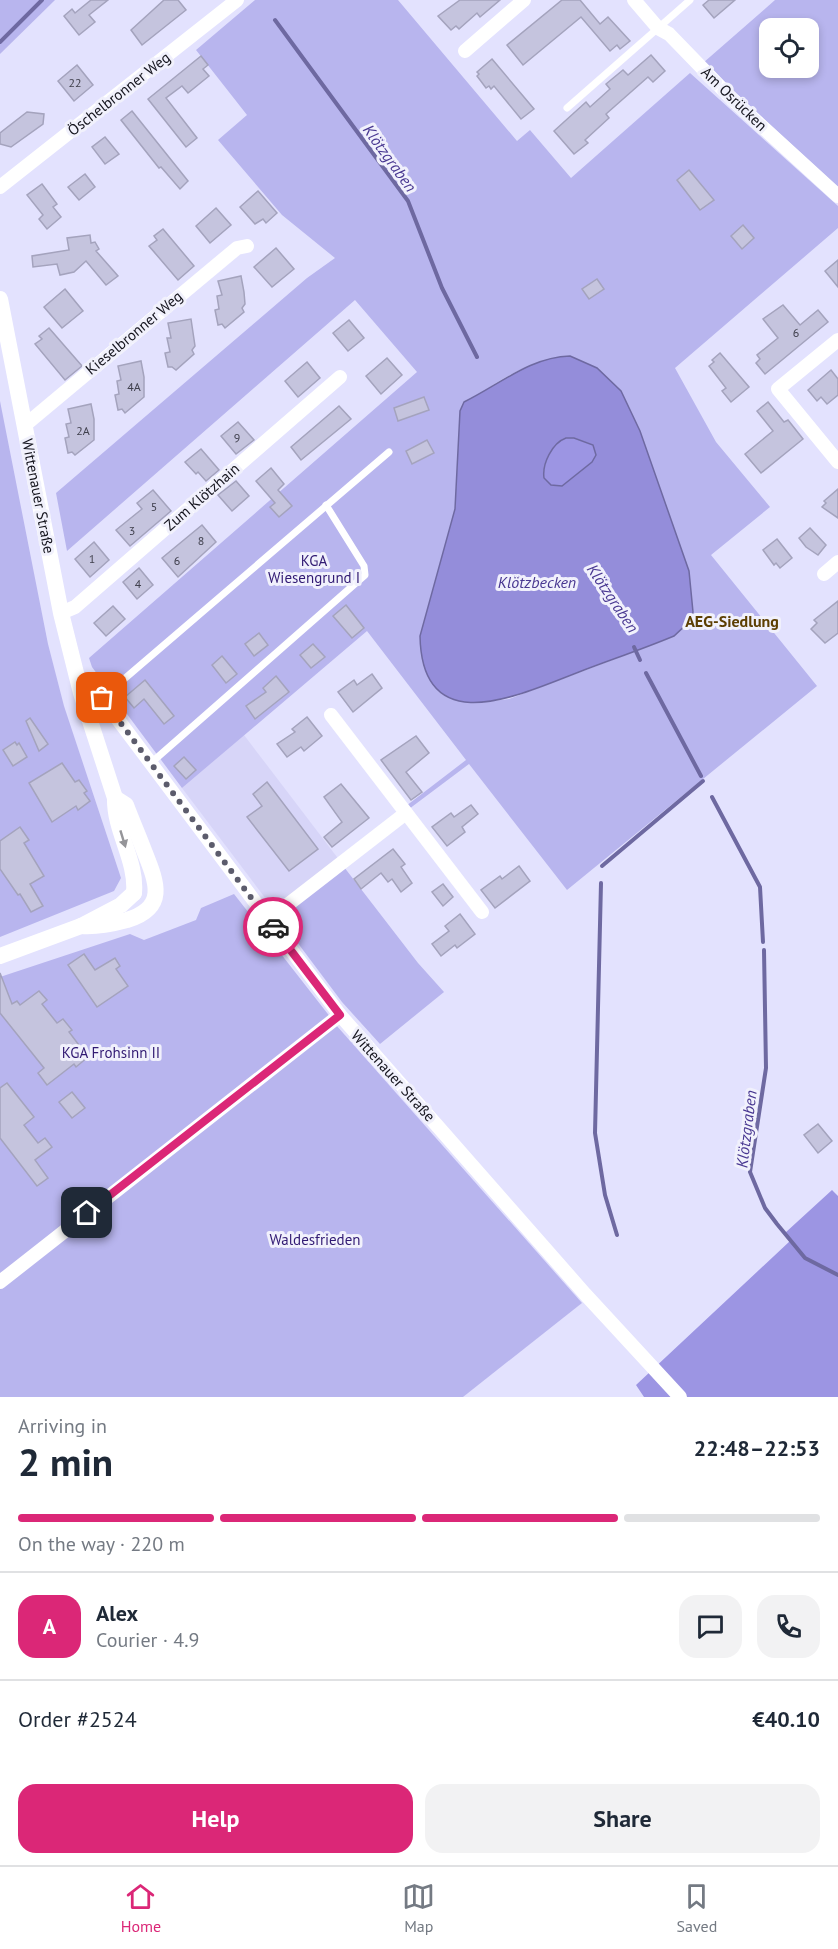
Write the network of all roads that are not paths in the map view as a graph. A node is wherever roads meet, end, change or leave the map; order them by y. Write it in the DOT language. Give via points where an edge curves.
graph roads {
  1 [pos="237,0"];
  2 [pos="524,0"];
  3 [pos="634,0"];
  4 [pos="690,0"];
  5 [pos="658,28"];
  6 [pos="465,51"];
  7 [pos="567,108"];
  8 [pos="0,187"];
  9 [pos="838,196"];
  10 [pos="247,246"];
  11 [pos="0,299"];
  12 [pos="838,340"];
  13 [pos="340,377"];
  14 [pos="24,426"];
  15 [pos="389,452"];
  16 [pos="838,462"];
  17 [pos="326,506"];
  18 [pos="838,562"];
  19 [pos="824,574"];
  20 [pos="61,613"];
  21 [pos="81,693"];
  22 [pos="102,698"];
  23 [pos="331,716"];
  24 [pos="150,764"];
  25 [pos="116,798"];
  26 [pos="406,813"];
  27 [pos="134,893"];
  28 [pos="155,899"];
  29 [pos="482,912"];
  30 [pos="268,920"];
  31 [pos="81,926"];
  32 [pos="0,956"];
  33 [pos="340,1015"];
  34 [pos="0,1282"];
  35 [pos="680,1397"];
  1 -- 8 [label="street, Öschelbronner Weg"];
  2 -- 6 [label="street"];
  3 -- 5 [label="street, Am Osrücken"];
  4 -- 5 [label="lane"];
  5 -- 7 [label="lane"];
  5 -- 9 [label="street, Am Osrücken" via="669,34 732,99"];
  10 -- 14 [label="street, Kieselbronner Weg" via="237,248"];
  11 -- 14 [label="street, Wittenauer Straße"];
  12 -- 16 [label="street" via="778,389"];
  13 -- 20 [label="street, Zum Klötzhain" via="75,607"];
  14 -- 20 [label="street, Wittenauer Straße"];
  15 -- 17 [label="lane"];
  17 -- 22 [label="lane"];
  17 -- 24 [label="lane" via="364,566 365,575"];
  18 -- 19 [label="street"];
  20 -- 21 [label="street, Wittenauer Straße"];
  21 -- 22 [label="street" via="95,689"];
  21 -- 25 [label="street, Wittenauer Straße"];
  22 -- 24 [label="street, Wittenauer Straße"];
  23 -- 26 [label="street"];
  24 -- 30 [label="street, Wittenauer Straße"];
  25 -- 27 [label="street, Wittenauer Straße, one-way" via="115,813 135,879"];
  25 -- 28 [label="street, Wittenauer Straße" via="126,805 156,879"];
  26 -- 29 [label="street"];
  26 -- 30 [label="street"];
  27 -- 28 [label="street"];
  27 -- 31 [label="street" via="122,905"];
  28 -- 31 [label="street" via="148,911 136,917 100,927"];
  30 -- 33 [label="street, Wittenauer Straße"];
  31 -- 32 [label="street"];
  33 -- 34 [label="street"];
  33 -- 35 [label="street, Wittenauer Straße"];
}
